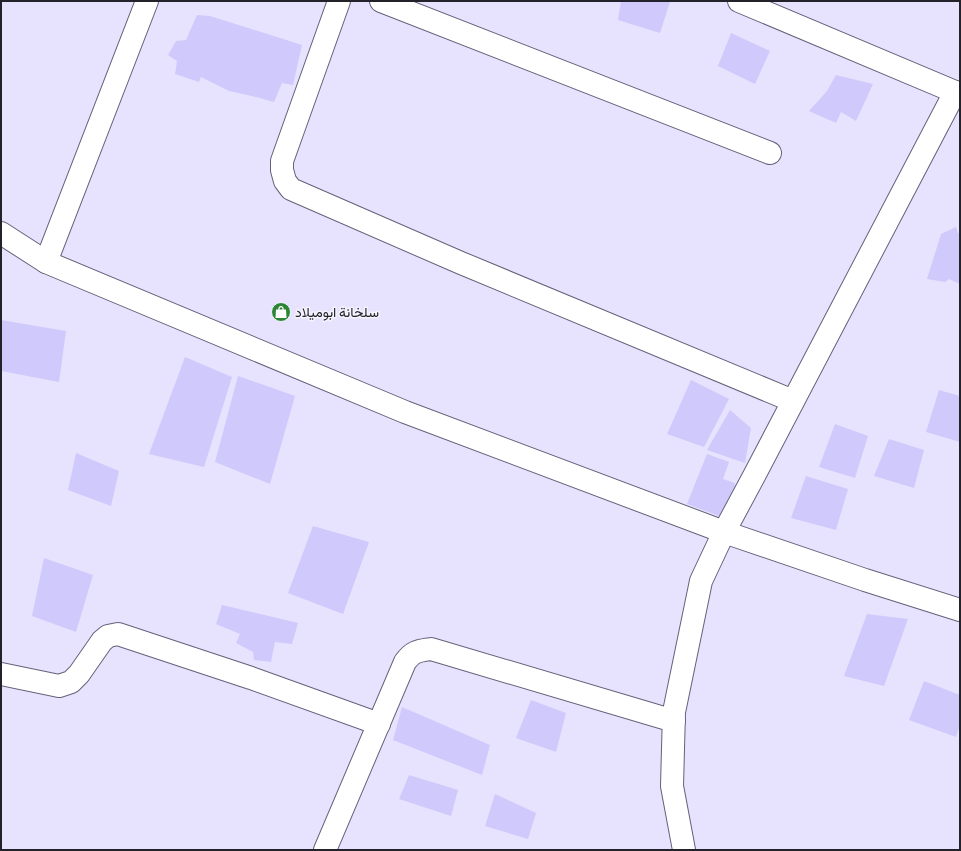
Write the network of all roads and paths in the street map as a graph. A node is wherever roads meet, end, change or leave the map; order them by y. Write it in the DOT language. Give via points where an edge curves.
graph roads {
  1 [pos="147,1"];
  2 [pos="339,1"];
  3 [pos="381,1"];
  4 [pos="739,1"];
  5 [pos="776,8"];
  6 [pos="957,93"];
  7 [pos="770,153"];
  8 [pos="1,233"];
  9 [pos="46,262"];
  10 [pos="793,401"];
  11 [pos="724,532"];
  12 [pos="960,610"];
  13 [pos="1,674"];
  14 [pos="674,721"];
  15 [pos="379,724"];
  16 [pos="325,850"];
  17 [pos="684,850"];
  1 -- 9 [label="street"];
  2 -- 10 [label="street" via="282,161 285,181 292,189 468,267"];
  3 -- 7 [label="street"];
  4 -- 5 [label="street"];
  5 -- 6 [label="street"];
  6 -- 10 [label="street"];
  8 -- 9 [label="street"];
  9 -- 11 [label="street" via="406,412"];
  10 -- 11 [label="street"];
  11 -- 12 [label="street"];
  11 -- 14 [label="street" via="701,581"];
  13 -- 15 [label="street" via="59,686 71,682 80,674 102,641 108,636 118,634"];
  14 -- 15 [label="street" via="430,649 411,654 405,662"];
  14 -- 17 [label="street" via="672,786"];
  15 -- 16 [label="street"];
}
